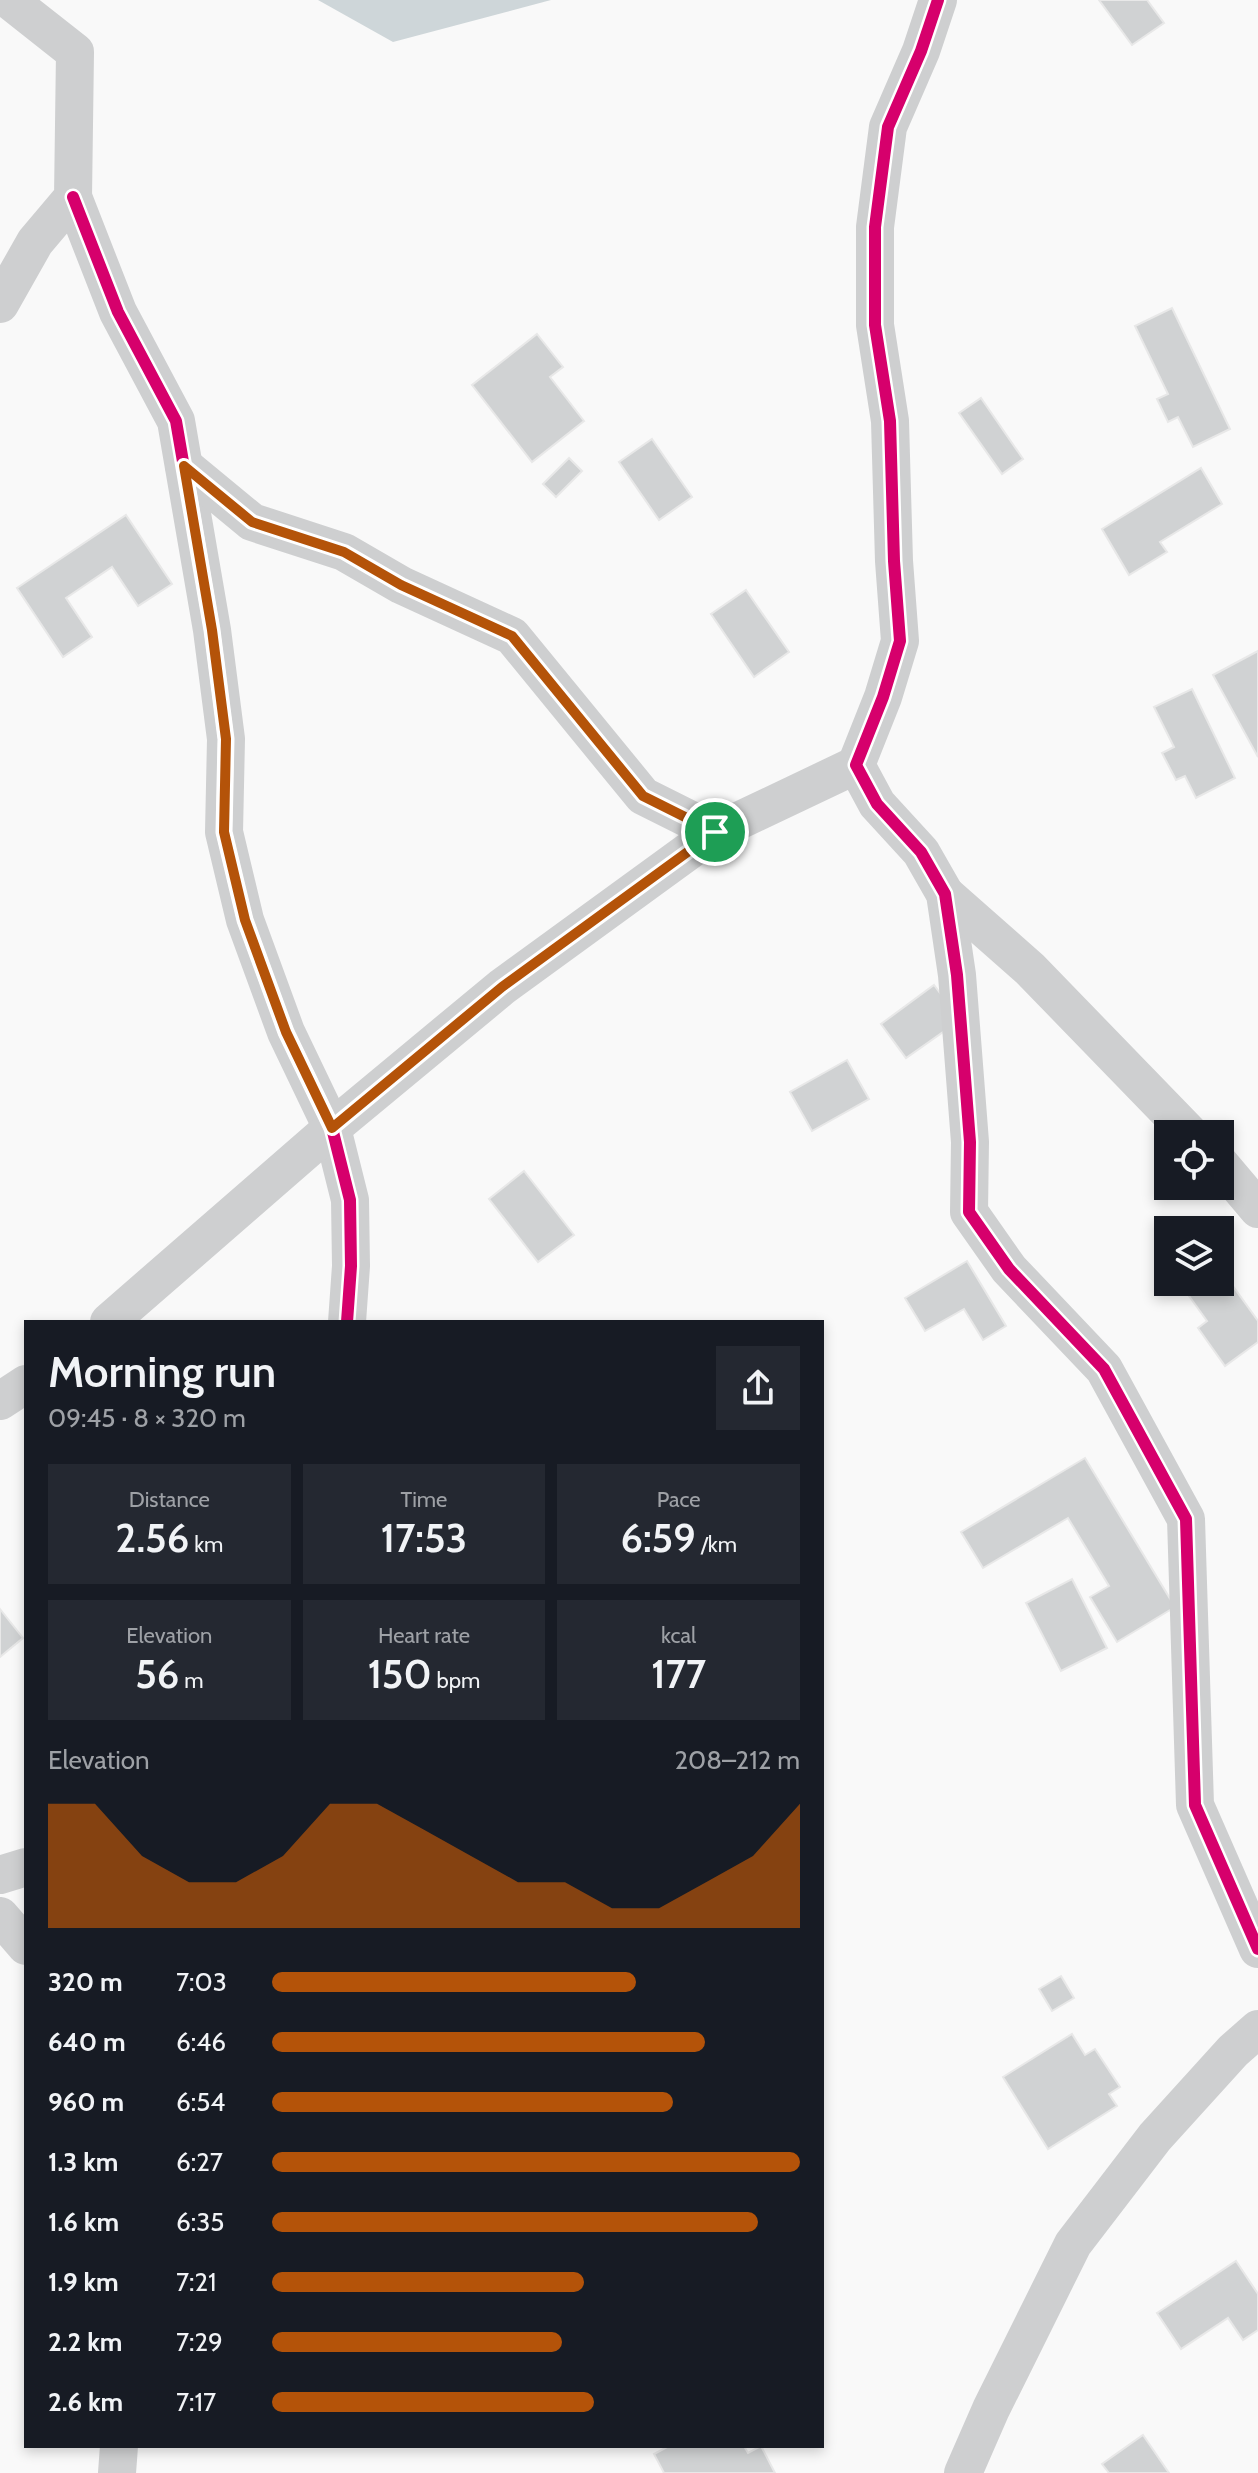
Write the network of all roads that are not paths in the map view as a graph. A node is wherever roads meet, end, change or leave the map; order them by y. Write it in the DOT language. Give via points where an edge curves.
graph roads {
  1 [pos="9,0"];
  2 [pos="938,0"];
  3 [pos="73,197"];
  4 [pos="0,304"];
  5 [pos="184,466"];
  6 [pos="856,765"];
  7 [pos="715,832"];
  8 [pos="945,894"];
  9 [pos="1176,1120"];
  10 [pos="332,1128"];
  11 [pos="1234,1181"];
  12 [pos="1258,1209"];
  13 [pos="111,1320"];
  14 [pos="347,1320"];
  15 [pos="24,1385"];
  16 [pos="0,1401"];
  17 [pos="24,1868"];
  18 [pos="0,1875"];
  19 [pos="0,1916"];
  20 [pos="24,1944"];
  21 [pos="1258,1949"];
  22 [pos="1258,2029"];
  23 [pos="119,2448"];
  24 [pos="117,2473"];
  25 [pos="963,2473"];
  1 -- 3 [label="street" via="75,52"];
  2 -- 6 [label="street" via="888,127 875,227 875,325 890,421 900,641"];
  3 -- 4 [label="street" via="35,242"];
  3 -- 5 [label="street" via="118,312 176,421"];
  5 -- 7 [label="street" via="252,522 344,552 401,585 512,636 643,796"];
  5 -- 10 [label="street" via="226,739 224,832 245,920 286,1032"];
  6 -- 7 [label="street"];
  6 -- 8 [label="street" via="877,804 921,852"];
  7 -- 10 [label="street" via="502,987"];
  8 -- 9 [label="street" via="1030,969"];
  8 -- 21 [label="street" via="961,1020 969,1212 1009,1269 1104,1369 1186,1519 1195,1805"];
  10 -- 13 [label="street"];
  10 -- 14 [label="street" via="350,1200"];
  11 -- 12 [label="street"];
  15 -- 16 [label="street"];
  17 -- 18 [label="street"];
  19 -- 20 [label="street"];
  22 -- 25 [label="street" via="1155,2137 1073,2244"];
  23 -- 24 [label="street"];
}
